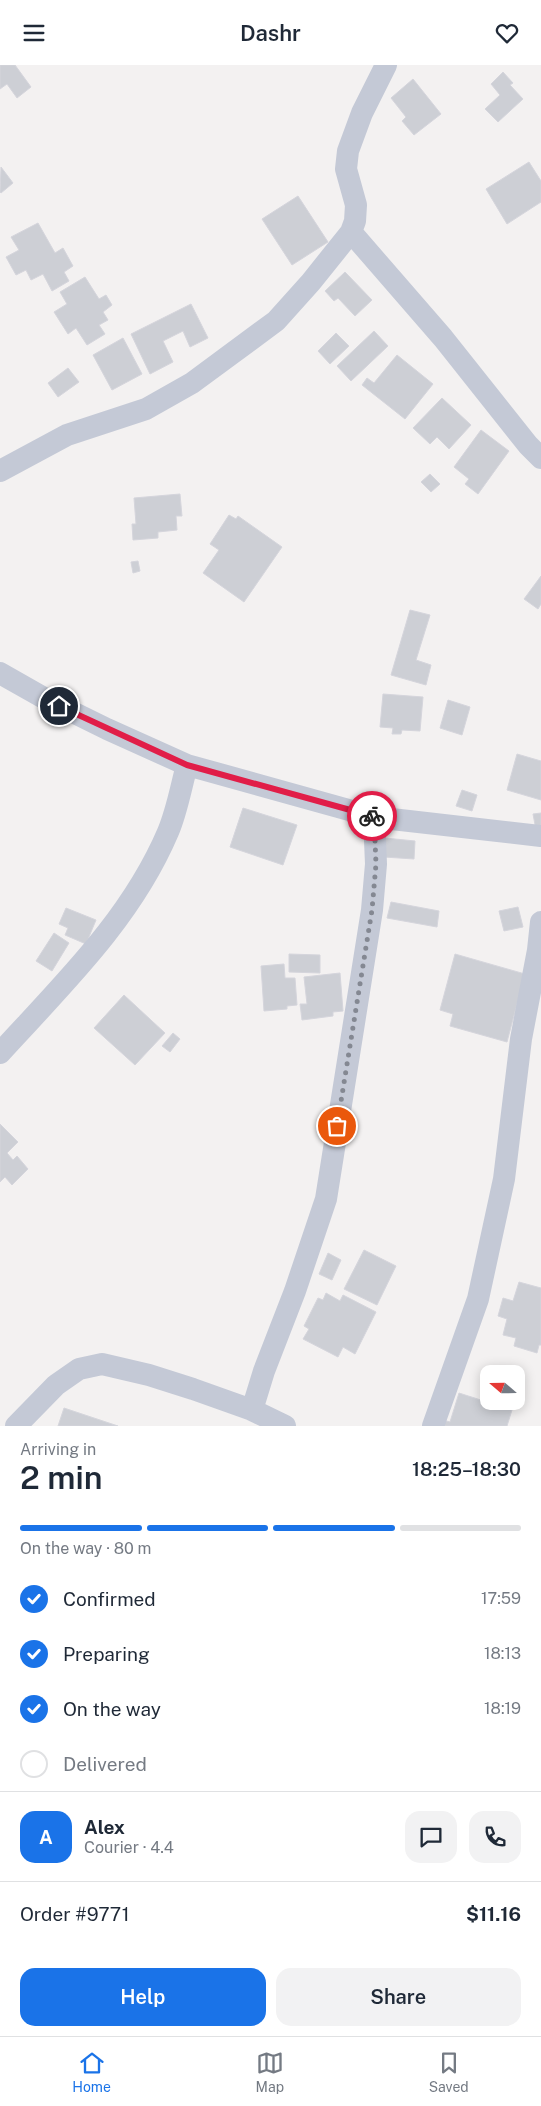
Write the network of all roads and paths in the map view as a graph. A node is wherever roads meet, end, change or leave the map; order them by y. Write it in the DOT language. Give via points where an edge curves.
graph roads {
  1 [pos="386,65"];
  2 [pos="351,232"];
  3 [pos="541,458"];
  4 [pos="0,471"];
  5 [pos="0,673"];
  6 [pos="187,765"];
  7 [pos="374,817"];
  8 [pos="541,837"];
  9 [pos="541,922"];
  10 [pos="0,1053"];
  11 [pos="252,1410"];
  12 [pos="16,1426"];
  13 [pos="285,1426"];
  14 [pos="433,1426"];
  1 -- 2 [label="street" via="362,113 348,151 346,169 356,205"];
  2 -- 3 [label="street"];
  2 -- 4 [label="street" via="276,321 192,383 146,409 67,435"];
  5 -- 6 [label="street" via="106,729"];
  6 -- 7 [label="street"];
  6 -- 10 [label="street" via="169,830 143,881 110,931"];
  7 -- 8 [label="street"];
  7 -- 11 [label="street" via="376,864 372,910 326,1199"];
  9 -- 14 [label="street" via="521,1039 504,1179 478,1299"];
  11 -- 12 [label="street" via="149,1375 102,1364 78,1369 56,1385"];
  11 -- 13 [label="street"];
}
